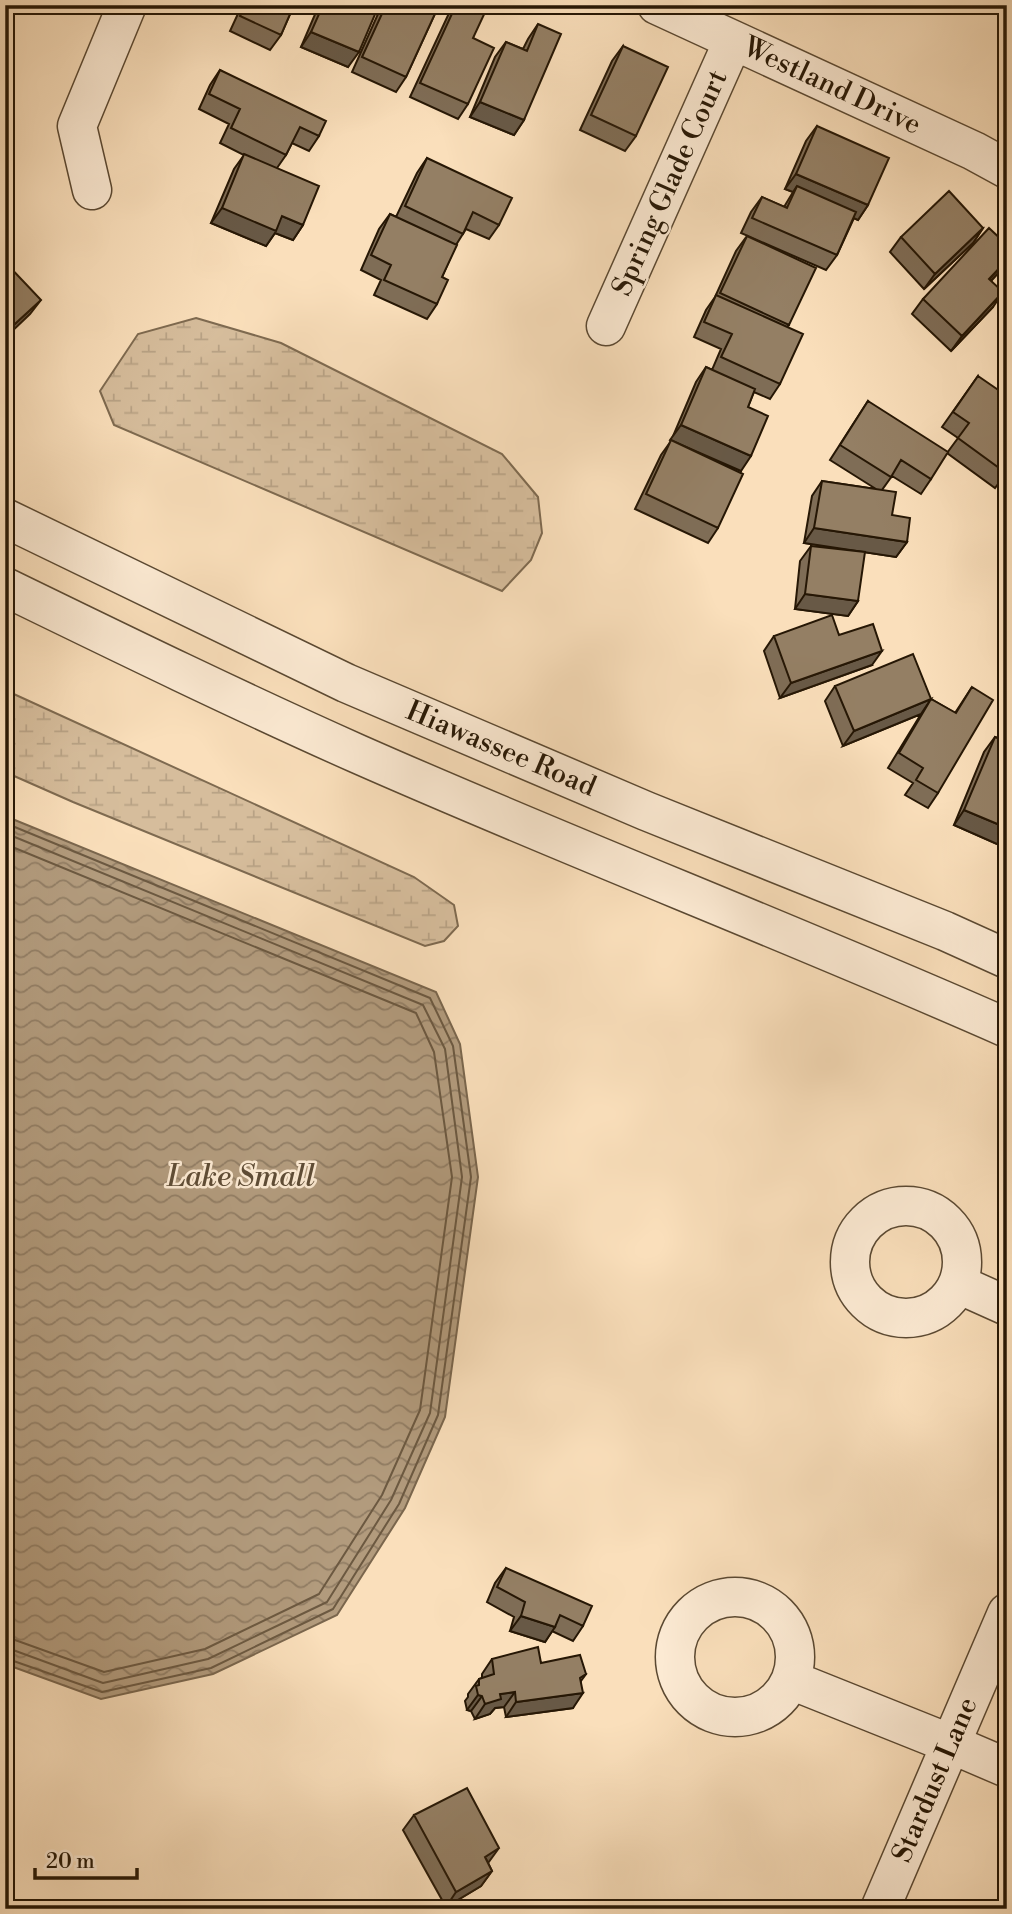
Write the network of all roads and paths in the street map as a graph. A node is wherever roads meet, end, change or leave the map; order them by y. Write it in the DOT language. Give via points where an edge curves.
graph roads {
  1 [pos="127,5"];
  2 [pos="657,5"];
  3 [pos="733,41"];
  4 [pos="1007,169"];
  5 [pos="92,190"];
  6 [pos="606,326"];
  7 [pos="5,518"];
  8 [pos="5,587"];
  9 [pos="1007,959"];
  10 [pos="1007,1028"];
  11 [pos="958,1284"];
  12 [pos="1007,1306"];
  13 [pos="1007,1613"];
  14 [pos="791,1680"];
  15 [pos="951,1744"];
  16 [pos="1007,1768"];
  17 [pos="880,1909"];
  1 -- 5 [label="street" via="77,126"];
  2 -- 3 [label="street, Westland Drive"];
  3 -- 4 [label="street, Westland Drive"];
  3 -- 6 [label="street, Spring Glade Court"];
  7 -- 9 [label="street, Hiawassee Road" via="346,683"];
  8 -- 10 [label="street" via="357,753"];
  11 -- 12 [label="street"];
  13 -- 15 [label="street, Stardust Lane"];
  14 -- 15 [label="street"];
  15 -- 16 [label="street"];
  15 -- 17 [label="street, Stardust Lane"];
}
